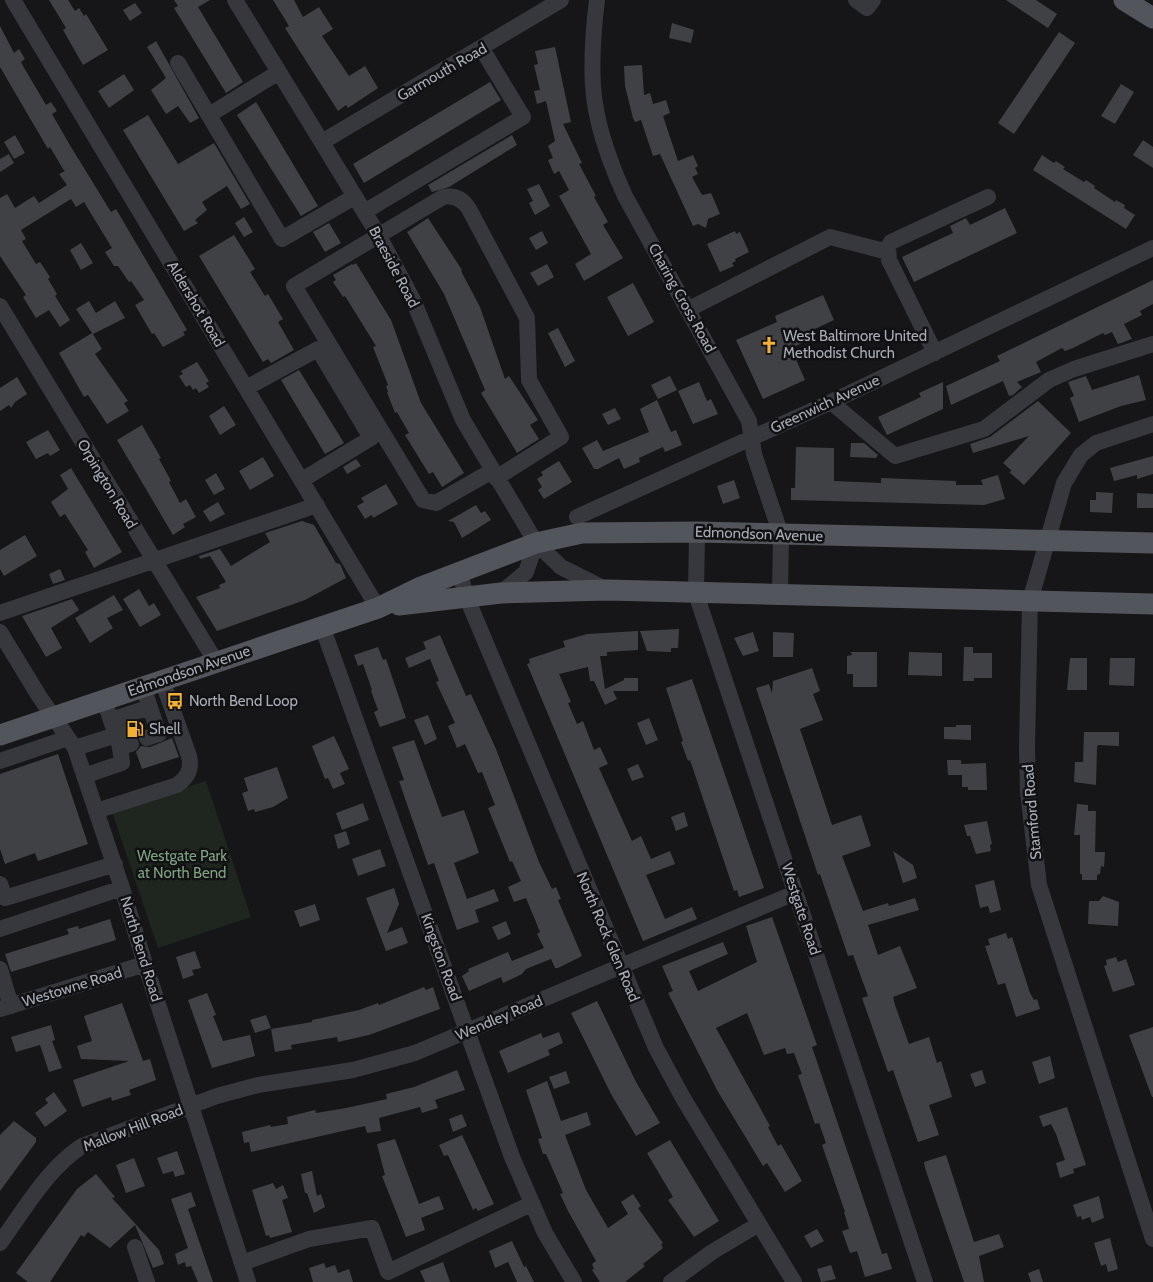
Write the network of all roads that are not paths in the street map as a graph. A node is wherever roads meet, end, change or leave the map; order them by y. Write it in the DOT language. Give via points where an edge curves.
graph roads {
  1 [pos="13,0"];
  2 [pos="235,0"];
  3 [pos="560,0"];
  4 [pos="597,0"];
  5 [pos="856,0"];
  6 [pos="873,0"];
  7 [pos="1124,0"];
  8 [pos="1153,18"];
  9 [pos="482,49"];
  10 [pos="178,63"];
  11 [pos="279,72"];
  12 [pos="209,115"];
  13 [pos="322,142"];
  14 [pos="354,196"];
  15 [pos="988,197"];
  16 [pos="364,212"];
  17 [pos="379,236"];
  18 [pos="1153,248"];
  19 [pos="888,252"];
  20 [pos="0,306"];
  21 [pos="689,309"];
  22 [pos="1153,344"];
  23 [pos="936,353"];
  24 [pos="246,388"];
  25 [pos="831,402"];
  26 [pos="1153,424"];
  27 [pos="752,438"];
  28 [pos="494,474"];
  29 [pos="302,480"];
  30 [pos="317,506"];
  31 [pos="577,517"];
  32 [pos="697,532"];
  33 [pos="781,535"];
  34 [pos="1048,541"];
  35 [pos="536,543"];
  36 [pos="1153,543"];
  37 [pos="153,560"];
  38 [pos="460,573"];
  39 [pos="606,590"];
  40 [pos="501,593"];
  41 [pos="696,594"];
  42 [pos="466,596"];
  43 [pos="780,596"];
  44 [pos="1030,601"];
  45 [pos="1153,604"];
  46 [pos="378,608"];
  47 [pos="0,614"];
  48 [pos="322,626"];
  49 [pos="0,632"];
  50 [pos="216,662"];
  51 [pos="152,684"];
  52 [pos="53,717"];
  53 [pos="118,729"];
  54 [pos="0,735"];
  55 [pos="71,743"];
  56 [pos="0,761"];
  57 [pos="84,776"];
  58 [pos="96,811"];
  59 [pos="114,864"];
  60 [pos="0,884"];
  61 [pos="122,888"];
  62 [pos="795,893"];
  63 [pos="0,929"];
  64 [pos="145,964"];
  65 [pos="620,966"];
  66 [pos="0,969"];
  67 [pos="5,1007"];
  68 [pos="468,1031"];
  69 [pos="191,1106"];
  70 [pos="531,1204"];
  71 [pos="758,1224"];
  72 [pos="1153,1239"];
  73 [pos="0,1243"];
  74 [pos="135,1247"];
  75 [pos="242,1263"];
  76 [pos="146,1282"];
  77 [pos="248,1282"];
  78 [pos="574,1282"];
  79 [pos="671,1282"];
  80 [pos="794,1282"];
  81 [pos="925,1282"];
  1 -- 24 [label="street, Aldershot Road"];
  2 -- 11 [label="street, Braeside Road"];
  3 -- 9 [label="street, Garmouth Road"];
  4 -- 21 [label="street, Charing Cross Road" via="591,76 599,129 626,196"];
  5 -- 6 [label="street" via="867,8"];
  7 -- 8 [label="main road"];
  9 -- 13 [label="street, Garmouth Road"];
  9 -- 16 [label="street" via="523,117"];
  10 -- 12 [label="street"];
  11 -- 12 [label="street"];
  11 -- 13 [label="street, Braeside Road"];
  12 -- 14 [label="street" via="282,239"];
  13 -- 14 [label="street, Braeside Road"];
  14 -- 16 [label="street, Braeside Road"];
  15 -- 19 [label="street" via="891,242"];
  16 -- 17 [label="street, Braeside Road"];
  17 -- 28 [label="street, Braeside Road" via="413,300 463,420"];
  17 -- 28 [label="street" via="294,286 423,500 436,503"];
  17 -- 28 [label="street" via="443,197 450,195 465,202 527,318 529,380 561,437"];
  18 -- 23 [label="street, Greenwich Avenue"];
  19 -- 21 [label="street" via="830,237"];
  19 -- 23 [label="street" via="889,260"];
  20 -- 37 [label="street, Orpington Road"];
  21 -- 27 [label="street, Charing Cross Road" via="749,421"];
  22 -- 25 [label="street" via="1049,380 984,429 895,456"];
  23 -- 25 [label="street, Greenwich Avenue"];
  24 -- 29 [label="street, Aldershot Road"];
  24 -- 29 [label="street" via="318,349 371,438"];
  25 -- 27 [label="street, Greenwich Avenue"];
  26 -- 34 [label="street, Stamford Road" via="1096,443 1081,455 1064,483"];
  27 -- 31 [label="street, Greenwich Avenue"];
  27 -- 33 [label="street, Charing Cross Road" via="754,454"];
  28 -- 35 [label="street, Braeside Road"];
  29 -- 30 [label="street, Aldershot Road"];
  30 -- 37 [label="street"];
  30 -- 46 [label="street, Aldershot Road"];
  32 -- 33 [label="main road, Edmondson Avenue"];
  32 -- 35 [label="main road, Edmondson Avenue" via="582,533"];
  32 -- 41 [label="street, Westgate Road"];
  33 -- 34 [label="main road, Edmondson Avenue"];
  33 -- 43 [label="street, Charing Cross Road"];
  34 -- 36 [label="main road, Edmondson Avenue"];
  34 -- 44 [label="street, Stamford Road"];
  35 -- 38 [label="main road, Edmondson Avenue"];
  35 -- 39 [label="street, Braeside Road" via="561,567"];
  35 -- 40 [label="street" via="526,572"];
  37 -- 47 [label="street"];
  37 -- 50 [label="street, Orpington Road"];
  38 -- 42 [label="street, North Rock Glen Road"];
  38 -- 46 [label="main road, Edmondson Avenue"];
  39 -- 40 [label="main road, Edmondson Avenue"];
  39 -- 41 [label="main road, Edmondson Avenue"];
  40 -- 42 [label="main road, Edmondson Avenue"];
  41 -- 43 [label="main road, Edmondson Avenue"];
  41 -- 62 [label="street, Westgate Road"];
  42 -- 46 [label="main road, Edmondson Avenue"];
  42 -- 65 [label="street, North Rock Glen Road"];
  43 -- 44 [label="main road, Edmondson Avenue"];
  44 -- 45 [label="main road, Edmondson Avenue"];
  44 -- 72 [label="street, Stamford Road" via="1028,792 1038,885"];
  46 -- 48 [label="main road, Edmondson Avenue"];
  48 -- 50 [label="main road, Edmondson Avenue"];
  48 -- 68 [label="street, Kingston Road"];
  49 -- 52 [label="street, North Bend Road"];
  50 -- 51 [label="main road, Edmondson Avenue"];
  51 -- 53 [label="main road, Edmondson Avenue"];
  51 -- 53 [label="street" via="149,723"];
  51 -- 58 [label="street" via="191,766 184,780 177,785"];
  52 -- 53 [label="main road, Edmondson Avenue"];
  52 -- 54 [label="main road, Edmondson Avenue"];
  52 -- 55 [label="street, North Bend Road"];
  53 -- 55 [label="street"];
  53 -- 57 [label="street" via="122,763"];
  55 -- 56 [label="street"];
  55 -- 57 [label="street, North Bend Road"];
  57 -- 58 [label="street, North Bend Road"];
  58 -- 59 [label="street, North Bend Road"];
  59 -- 60 [label="street" via="5,898"];
  59 -- 61 [label="street, North Bend Road"];
  61 -- 63 [label="street"];
  61 -- 64 [label="street, North Bend Road"];
  62 -- 65 [label="street, Wendley Road"];
  62 -- 81 [label="street, Westgate Road"];
  64 -- 67 [label="street, Westowne Road"];
  64 -- 69 [label="street, North Bend Road"];
  65 -- 68 [label="street, Wendley Road"];
  65 -- 71 [label="street, North Rock Glen Road" via="656,1048"];
  66 -- 67 [label="street"];
  68 -- 69 [label="street, Wendley Road" via="388,1061 258,1085"];
  68 -- 70 [label="street, Kingston Road"];
  69 -- 73 [label="street, Mallow Hill Road" via="106,1136 67,1156 54,1168"];
  69 -- 75 [label="street, North Bend Road"];
  70 -- 75 [label="street" via="388,1272 372,1228 309,1240"];
  70 -- 78 [label="street, Kingston Road"];
  71 -- 79 [label="street"];
  71 -- 80 [label="street, North Rock Glen Road"];
  74 -- 76 [label="street"];
  75 -- 77 [label="street, North Bend Road"];
}
